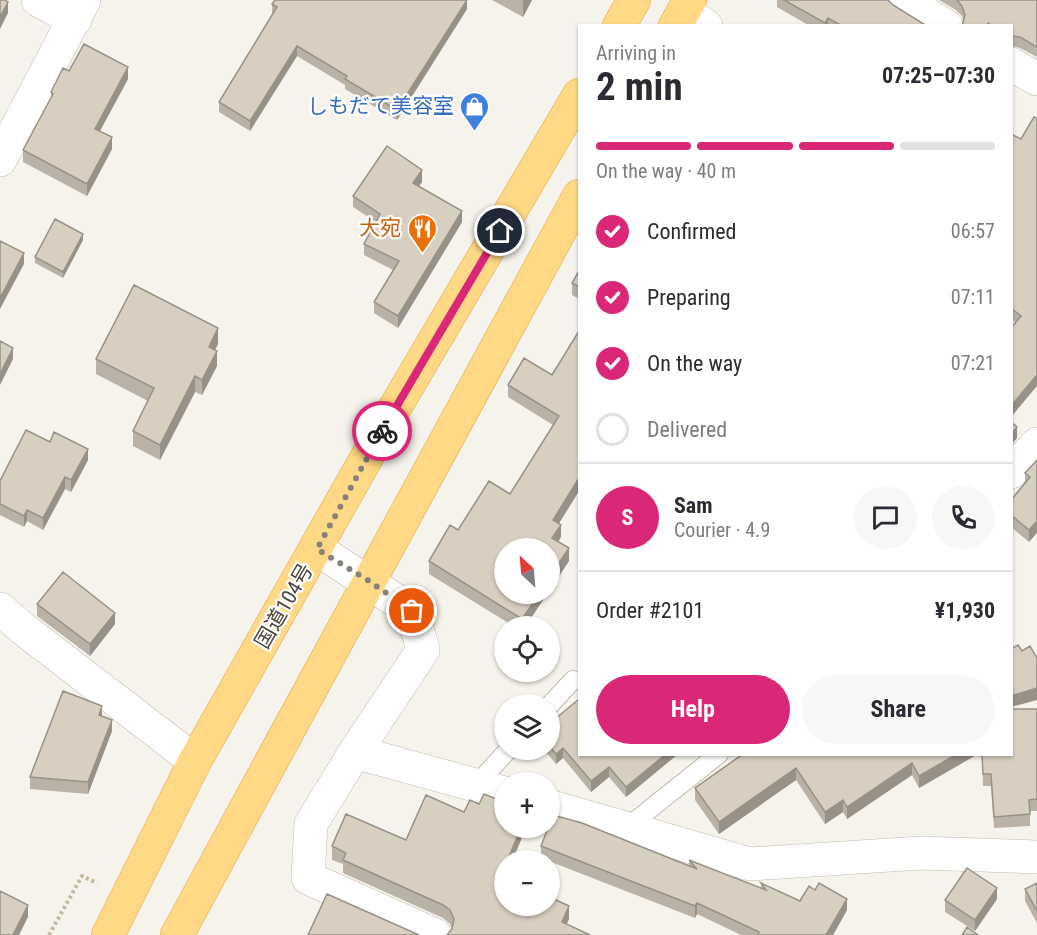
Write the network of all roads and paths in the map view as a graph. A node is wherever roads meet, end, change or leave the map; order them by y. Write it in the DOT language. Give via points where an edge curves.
graph roads {
  1 [pos="38,0"];
  2 [pos="634,0"];
  3 [pos="903,0"];
  4 [pos="79,10"];
  5 [pos="621,24"];
  6 [pos="943,24"];
  7 [pos="1013,65"];
  8 [pos="1037,79"];
  9 [pos="578,97"];
  10 [pos="0,160"];
  11 [pos="578,198"];
  12 [pos="1037,444"];
  13 [pos="1013,470"];
  14 [pos="317,549"];
  15 [pos="369,581"];
  16 [pos="0,609"];
  17 [pos="573,680"];
  18 [pos="560,694"];
  19 [pos="355,752"];
  20 [pos="716,756"];
  21 [pos="503,760"];
  22 [pos="195,761"];
  23 [pos="490,788"];
  24 [pos="560,809"];
  25 [pos="625,829"];
  26 [pos="1037,857"];
  27 [pos="94,894"];
  28 [pos="49,935"];
  29 [pos="108,935"];
  30 [pos="177,935"];
  31 [pos="435,935"];
  1 -- 4 [label="street"];
  2 -- 5 [label="highway"];
  3 -- 6 [label="street"];
  4 -- 10 [label="street"];
  7 -- 8 [label="street"];
  9 -- 14 [label="highway, 国道104号" via="393,411"];
  11 -- 15 [label="highway"];
  12 -- 13 [label="street"];
  14 -- 15 [label="street"];
  14 -- 22 [label="highway, 国道104号"];
  15 -- 19 [label="street" via="412,611 423,650"];
  15 -- 30 [label="highway"];
  16 -- 22 [label="street"];
  17 -- 18 [label="lane"];
  19 -- 23 [label="street"];
  19 -- 31 [label="street" via="311,824 308,878"];
  20 -- 25 [label="lane"];
  21 -- 23 [label="lane"];
  22 -- 29 [label="highway, 国道104号"];
  24 -- 25 [label="street"];
  25 -- 26 [label="street" via="750,864 921,853"];
  27 -- 28 [label="path" via="100,884 82,876"];
}
